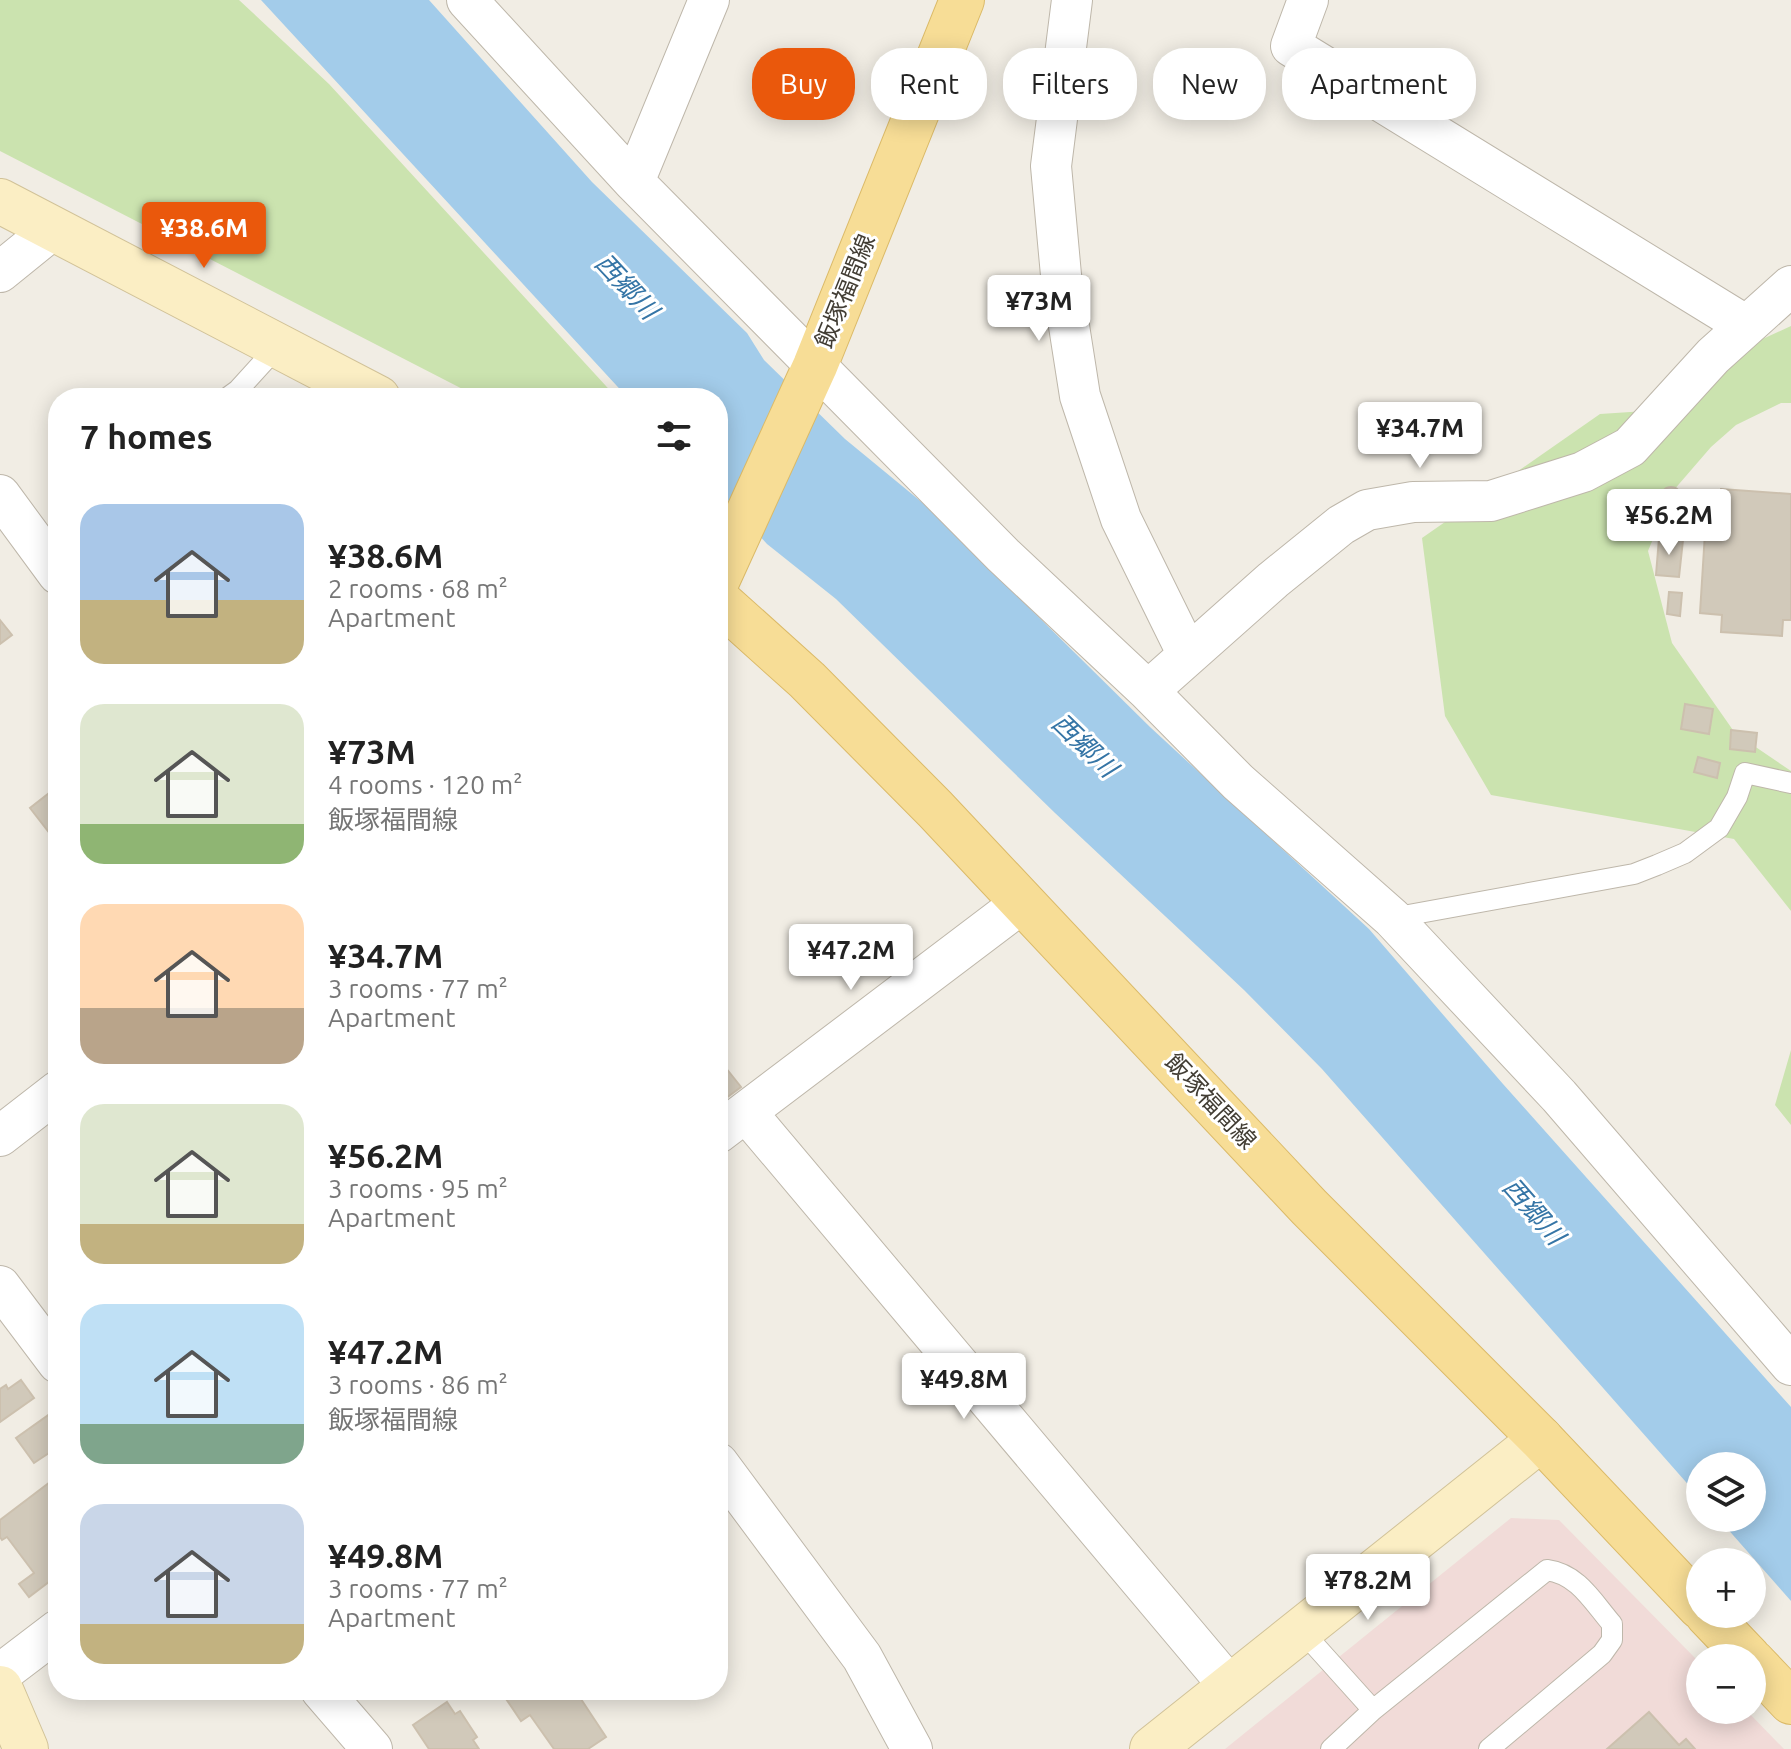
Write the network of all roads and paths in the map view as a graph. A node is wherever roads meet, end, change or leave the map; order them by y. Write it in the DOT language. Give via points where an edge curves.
graph roads {
  1 [pos="467,0"];
  2 [pos="709,0"];
  3 [pos="962,0"];
  4 [pos="1072,0"];
  5 [pos="1308,0"];
  6 [pos="634,182"];
  7 [pos="0,201"];
  8 [pos="53,229"];
  9 [pos="0,272"];
  10 [pos="1791,286"];
  11 [pos="1745,325"];
  12 [pos="277,347"];
  13 [pos="810,377"];
  14 [pos="240,388"];
  15 [pos="358,388"];
  16 [pos="0,495"];
  17 [pos="728,557"];
  18 [pos="48,560"];
  19 [pos="728,609"];
  20 [pos="1188,655"];
  21 [pos="1148,691"];
  22 [pos="1791,783"];
  23 [pos="1023,902"];
  24 [pos="1392,918"];
  25 [pos="48,1099"];
  26 [pos="732,1123"];
  27 [pos="0,1136"];
  28 [pos="0,1286"];
  29 [pos="48,1350"];
  30 [pos="1791,1365"];
  31 [pos="1541,1439"];
  32 [pos="728,1476"];
  33 [pos="1686,1592"];
  34 [pos="1720,1628"];
  35 [pos="1302,1631"];
  36 [pos="48,1638"];
  37 [pos="1735,1644"];
  38 [pos="0,1674"];
  39 [pos="1766,1676"];
  40 [pos="0,1688"];
  41 [pos="1231,1688"];
  42 [pos="330,1700"];
  43 [pos="1791,1702"];
  44 [pos="1373,1710"];
  45 [pos="26,1749"];
  46 [pos="372,1749"];
  47 [pos="912,1749"];
  48 [pos="1152,1749"];
  49 [pos="1331,1749"];
  50 [pos="1489,1749"];
  1 -- 6 [label="street"];
  2 -- 6 [label="street"];
  3 -- 13 [label="main road, 飯塚福間線"];
  4 -- 20 [label="street" via="1051,166 1080,396 1121,519"];
  5 -- 11 [label="street" via="1291,46"];
  6 -- 13 [label="street"];
  7 -- 8 [label="street"];
  8 -- 9 [label="street"];
  8 -- 12 [label="street"];
  10 -- 11 [label="street"];
  11 -- 20 [label="street" via="1630,447 1583,472 1491,501 1413,502 1367,510 1273,580"];
  12 -- 14 [label="lane"];
  12 -- 15 [label="street"];
  13 -- 17 [label="main road, 飯塚福間線"];
  13 -- 21 [label="street"];
  16 -- 18 [label="street"];
  19 -- 23 [label="main road, 飯塚福間線" via="807,680"];
  20 -- 21 [label="street"];
  21 -- 24 [label="street" via="1238,782"];
  22 -- 24 [label="lane" via="1745,773 1719,828 1685,853 1634,874"];
  23 -- 26 [label="street"];
  23 -- 31 [label="main road, 飯塚福間線" via="1309,1207"];
  24 -- 30 [label="street" via="1559,1096"];
  25 -- 27 [label="street"];
  26 -- 41 [label="street"];
  28 -- 29 [label="street"];
  31 -- 33 [label="main road, 飯塚福間線"];
  31 -- 35 [label="street"];
  32 -- 47 [label="street" via="862,1657"];
  34 -- 37 [label="main road"];
  35 -- 41 [label="street"];
  35 -- 44 [label="lane"];
  36 -- 38 [label="street"];
  39 -- 43 [label="main road"];
  40 -- 45 [label="street"];
  41 -- 48 [label="street"];
  42 -- 46 [label="street"];
  44 -- 49 [label="lane"];
  44 -- 50 [label="lane" via="1547,1570 1562,1572 1612,1624 1612,1640"];
}
